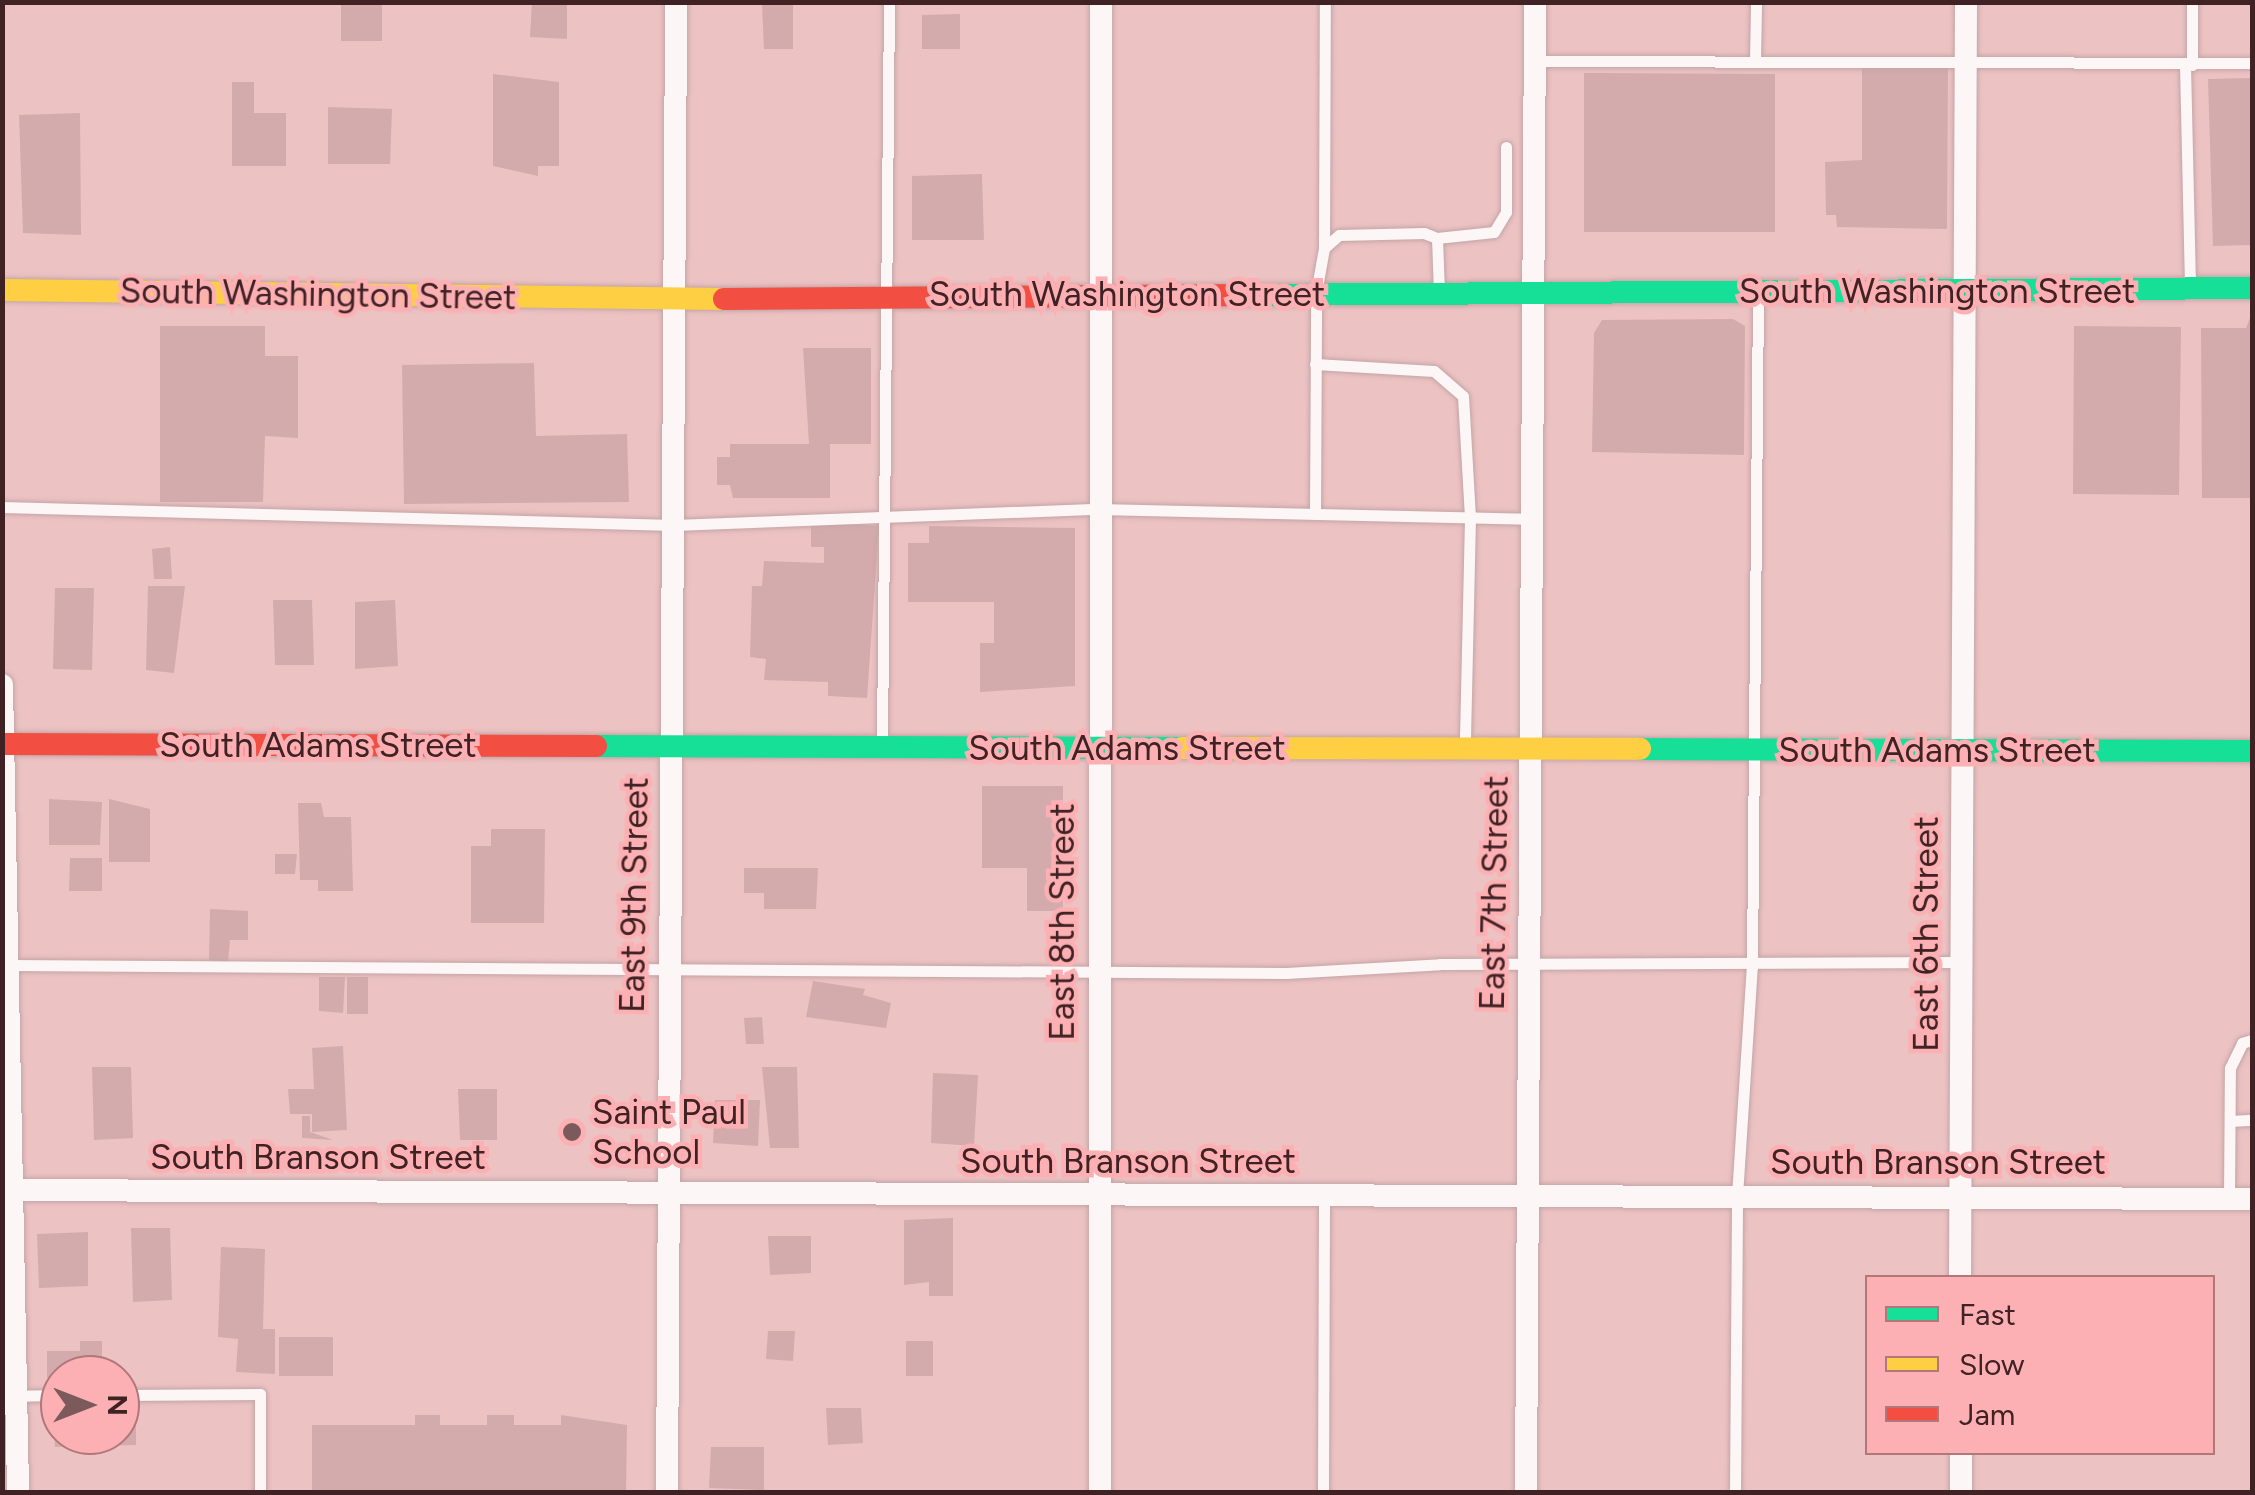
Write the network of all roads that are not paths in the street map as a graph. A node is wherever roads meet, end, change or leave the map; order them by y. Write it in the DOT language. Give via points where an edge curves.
graph roads {
  1 [pos="676,2"];
  2 [pos="890,2"];
  3 [pos="1101,2"];
  4 [pos="1326,2"];
  5 [pos="1535,2"];
  6 [pos="1756,2"];
  7 [pos="1966,2"];
  8 [pos="2192,2"];
  9 [pos="1535,60"];
  10 [pos="1756,62"];
  11 [pos="2252,63"];
  12 [pos="1966,64"];
  13 [pos="2188,64"];
  14 [pos="1506,146"];
  15 [pos="1437,238"];
  16 [pos="1324,248"];
  17 [pos="2252,288"];
  18 [pos="2190,289"];
  19 [pos="2,290"];
  20 [pos="1966,290"];
  21 [pos="1099,292"];
  22 [pos="1758,292"];
  23 [pos="1316,293"];
  24 [pos="1439,293"];
  25 [pos="1535,294"];
  26 [pos="890,295"];
  27 [pos="676,299"];
  28 [pos="1315,364"];
  29 [pos="2,507"];
  30 [pos="1098,509"];
  31 [pos="886,514"];
  32 [pos="1315,514"];
  33 [pos="1470,518"];
  34 [pos="1533,519"];
  35 [pos="674,525"];
  36 [pos="2,684"];
  37 [pos="3,744"];
  38 [pos="671,747"];
  39 [pos="882,748"];
  40 [pos="1098,748"];
  41 [pos="1465,748"];
  42 [pos="1530,749"];
  43 [pos="1750,749"];
  44 [pos="1962,750"];
  45 [pos="2252,751"];
  46 [pos="1960,962"];
  47 [pos="5,964"];
  48 [pos="1528,965"];
  49 [pos="1097,966"];
  50 [pos="1752,967"];
  51 [pos="668,968"];
  52 [pos="2252,1040"];
  53 [pos="2230,1120"];
  54 [pos="2252,1120"];
  55 [pos="7,1190"];
  56 [pos="666,1195"];
  57 [pos="1096,1196"];
  58 [pos="1324,1196"];
  59 [pos="1737,1196"];
  60 [pos="1526,1197"];
  61 [pos="1959,1198"];
  62 [pos="2241,1199"];
  63 [pos="1960,1275"];
  64 [pos="140,1395"];
  65 [pos="9,1396"];
  66 [pos="40,1396"];
  67 [pos="1961,1455"];
  68 [pos="18,1492"];
  69 [pos="260,1492"];
  70 [pos="667,1492"];
  71 [pos="1100,1492"];
  72 [pos="1323,1492"];
  73 [pos="1526,1492"];
  74 [pos="1735,1492"];
  75 [pos="1961,1492"];
  1 -- 27 [label="street, East 9th Street"];
  2 -- 26 [label="lane"];
  3 -- 21 [label="street, East 8th Street"];
  4 -- 16 [label="lane"];
  5 -- 9 [label="street, East 7th Street"];
  6 -- 10 [label="lane"];
  7 -- 12 [label="street, East 6th Street"];
  8 -- 13 [label="lane"];
  9 -- 10 [label="lane"];
  9 -- 25 [label="street, East 7th Street"];
  10 -- 12 [label="lane"];
  11 -- 13 [label="lane"];
  12 -- 13 [label="lane"];
  12 -- 20 [label="street, East 6th Street"];
  13 -- 18 [label="lane"];
  14 -- 15 [label="lane" via="1506,212 1494,232"];
  15 -- 16 [label="lane" via="1339,235"];
  15 -- 24 [label="lane"];
  16 -- 23 [label="lane"];
  17 -- 18 [label="main road, South Washington Street"];
  18 -- 20 [label="main road, South Washington Street"];
  19 -- 27 [label="main road, South Washington Street"];
  20 -- 22 [label="main road, South Washington Street"];
  20 -- 44 [label="street, East 6th Street"];
  21 -- 23 [label="main road, South Washington Street"];
  21 -- 26 [label="main road, South Washington Street"];
  21 -- 30 [label="street, East 8th Street"];
  22 -- 25 [label="main road, South Washington Street"];
  22 -- 43 [label="lane"];
  23 -- 24 [label="main road, South Washington Street"];
  23 -- 28 [label="lane"];
  24 -- 25 [label="main road, South Washington Street"];
  25 -- 34 [label="street, East 7th Street"];
  26 -- 27 [label="main road, South Washington Street"];
  26 -- 31 [label="lane"];
  27 -- 35 [label="street, East 9th Street"];
  28 -- 32 [label="lane"];
  28 -- 33 [label="lane" via="1434,372 1462,396"];
  29 -- 35 [label="lane"];
  30 -- 31 [label="lane"];
  30 -- 32 [label="lane"];
  30 -- 40 [label="street, East 8th Street"];
  31 -- 35 [label="lane"];
  31 -- 39 [label="lane"];
  32 -- 33 [label="lane"];
  33 -- 34 [label="lane"];
  33 -- 41 [label="lane"];
  34 -- 42 [label="street, East 7th Street"];
  35 -- 38 [label="street, East 9th Street"];
  36 -- 37 [label="street"];
  37 -- 38 [label="main road, South Adams Street"];
  37 -- 47 [label="street"];
  38 -- 39 [label="main road, South Adams Street"];
  38 -- 51 [label="street, East 9th Street"];
  39 -- 40 [label="main road, South Adams Street"];
  40 -- 41 [label="main road, South Adams Street"];
  40 -- 49 [label="street, East 8th Street"];
  41 -- 42 [label="main road, South Adams Street"];
  42 -- 43 [label="main road, South Adams Street"];
  42 -- 48 [label="street, East 7th Street"];
  43 -- 44 [label="main road, South Adams Street"];
  43 -- 50 [label="lane"];
  44 -- 45 [label="main road, South Adams Street"];
  44 -- 46 [label="street, East 6th Street"];
  46 -- 50 [label="lane"];
  46 -- 61 [label="street, East 6th Street"];
  47 -- 51 [label="lane"];
  47 -- 55 [label="street"];
  48 -- 49 [label="lane" via="1286,973"];
  48 -- 50 [label="lane"];
  48 -- 60 [label="street, East 7th Street"];
  49 -- 51 [label="lane"];
  49 -- 57 [label="street, East 8th Street"];
  50 -- 59 [label="lane"];
  51 -- 56 [label="street, East 9th Street"];
  52 -- 53 [label="lane" via="2242,1042 2230,1068"];
  53 -- 54 [label="lane"];
  53 -- 62 [label="lane"];
  55 -- 56 [label="street, South Branson Street"];
  55 -- 65 [label="street"];
  56 -- 57 [label="street, South Branson Street"];
  56 -- 70 [label="street, East 9th Street"];
  57 -- 58 [label="street, South Branson Street"];
  57 -- 71 [label="street, East 8th Street"];
  58 -- 60 [label="street, South Branson Street"];
  58 -- 72 [label="lane"];
  59 -- 60 [label="street, South Branson Street"];
  59 -- 61 [label="street, South Branson Street"];
  59 -- 74 [label="lane"];
  60 -- 73 [label="street, East 7th Street"];
  61 -- 62 [label="street, South Branson Street"];
  61 -- 63 [label="street, East 6th Street"];
  64 -- 69 [label="lane" via="260,1394"];
  65 -- 66 [label="lane"];
  65 -- 68 [label="street"];
  67 -- 75 [label="street"];
}
